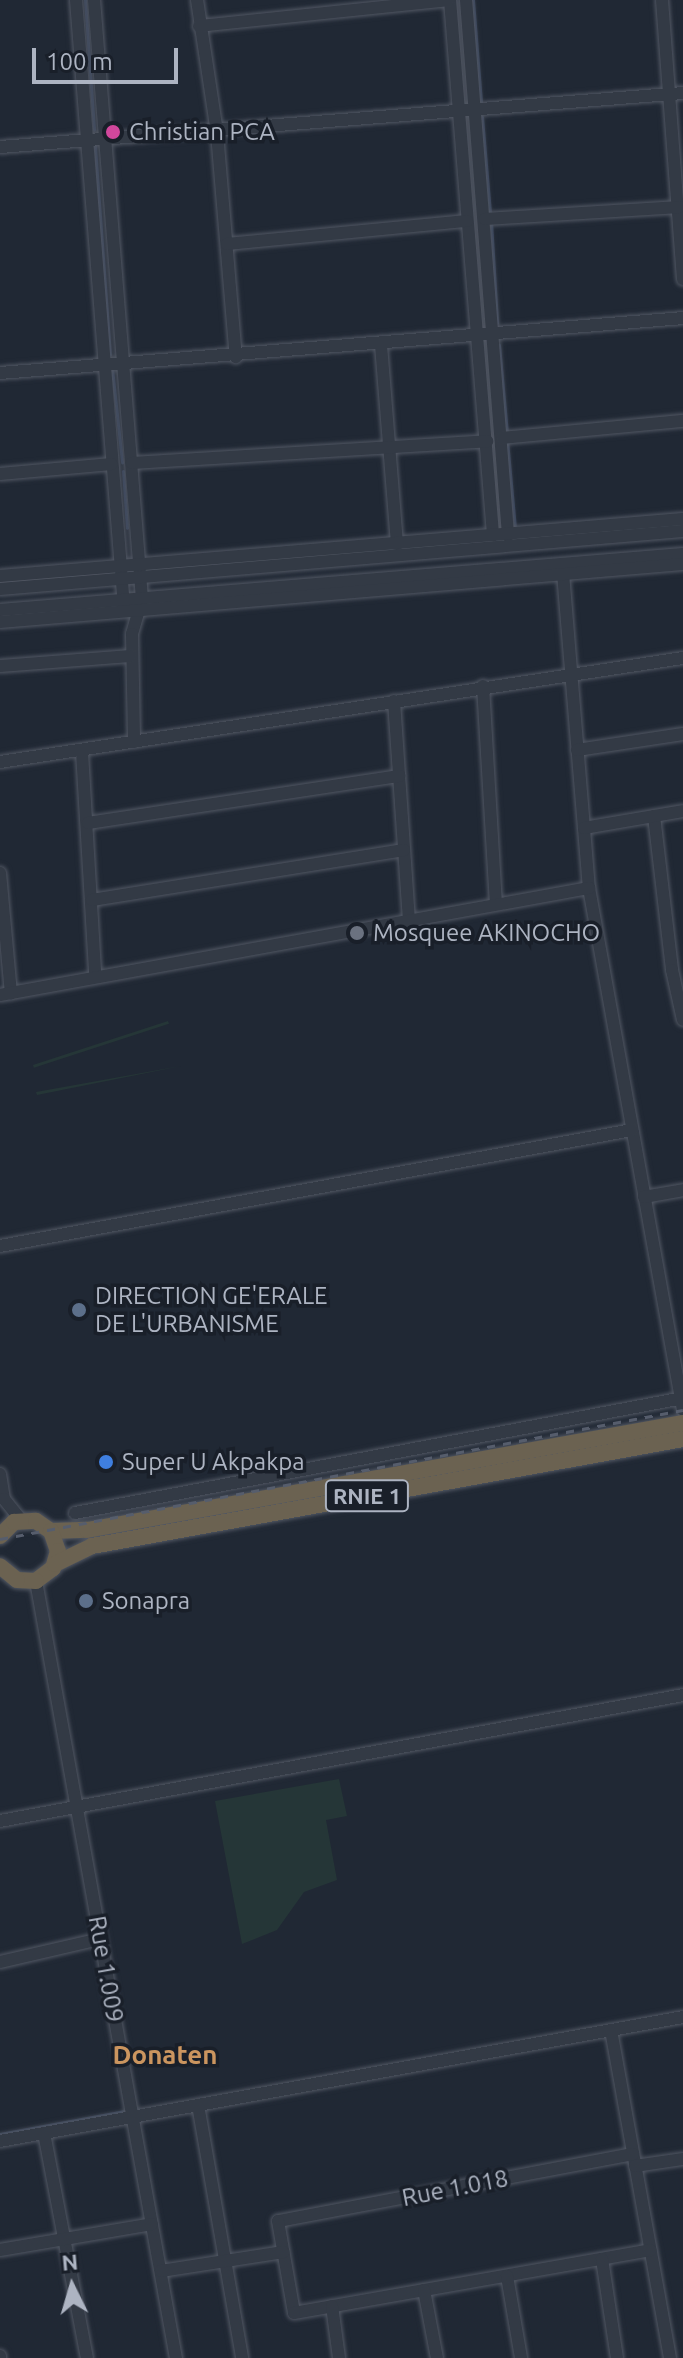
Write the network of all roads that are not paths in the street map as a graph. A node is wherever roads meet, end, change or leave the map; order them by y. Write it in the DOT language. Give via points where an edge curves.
graph roads {
  1 [pos="76,0"];
  2 [pos="94,0"];
  3 [pos="197,0"];
  4 [pos="449,0"];
  5 [pos="466,0"];
  6 [pos="662,0"];
  7 [pos="199,26"];
  8 [pos="683,93"];
  9 [pos="668,95"];
  10 [pos="474,110"];
  11 [pos="460,111"];
  12 [pos="217,133"];
  13 [pos="104,139"];
  14 [pos="85,141"];
  15 [pos="0,147"];
  16 [pos="680,207"];
  17 [pos="485,219"];
  18 [pos="467,221"];
  19 [pos="227,244"];
  20 [pos="683,279"];
  21 [pos="683,318"];
  22 [pos="494,333"];
  23 [pos="479,334"];
  24 [pos="381,345"];
  25 [pos="236,357"];
  26 [pos="124,361"];
  27 [pos="102,362"];
  28 [pos="0,373"];
  29 [pos="683,421"];
  30 [pos="502,438"];
  31 [pos="487,441"];
  32 [pos="390,449"];
  33 [pos="132,463"];
  34 [pos="112,464"];
  35 [pos="0,474"];
  36 [pos="683,519"];
  37 [pos="683,531"];
  38 [pos="493,535"];
  39 [pos="508,535"];
  40 [pos="397,544"];
  41 [pos="683,554"];
  42 [pos="683,564"];
  43 [pos="140,572"];
  44 [pos="121,573"];
  45 [pos="563,573"];
  46 [pos="0,576"];
  47 [pos="0,589"];
  48 [pos="141,605"];
  49 [pos="124,606"];
  50 [pos="0,610"];
  51 [pos="0,622"];
  52 [pos="133,624"];
  53 [pos="131,656"];
  54 [pos="683,658"];
  55 [pos="0,666"];
  56 [pos="571,673"];
  57 [pos="483,686"];
  58 [pos="394,701"];
  59 [pos="683,734"];
  60 [pos="134,742"];
  61 [pos="577,750"];
  62 [pos="82,752"];
  63 [pos="0,762"];
  64 [pos="399,776"];
  65 [pos="683,811"];
  66 [pos="654,816"];
  67 [pos="88,823"];
  68 [pos="584,828"];
  69 [pos="404,850"];
  70 [pos="0,873"];
  71 [pos="589,888"];
  72 [pos="92,900"];
  73 [pos="496,904"];
  74 [pos="409,921"];
  75 [pos="95,974"];
  76 [pos="6,994"];
  77 [pos="683,1020"];
  78 [pos="632,1130"];
  79 [pos="683,1190"];
  80 [pos="644,1197"];
  81 [pos="0,1246"];
  82 [pos="682,1402"];
  83 [pos="683,1423"];
  84 [pos="683,1439"];
  85 [pos="0,1474"];
  86 [pos="75,1513"];
  87 [pos="6,1527"];
  88 [pos="51,1531"];
  89 [pos="55,1564"];
  90 [pos="3,1572"];
  91 [pos="36,1581"];
  92 [pos="683,1695"];
  93 [pos="77,1807"];
  94 [pos="0,1821"];
  95 [pos="100,1939"];
  96 [pos="0,1962"];
  97 [pos="683,2017"];
  98 [pos="611,2030"];
  99 [pos="198,2105"];
  100 [pos="133,2117"];
  101 [pos="44,2133"];
  102 [pos="0,2141"];
  103 [pos="683,2159"];
  104 [pos="634,2160"];
  105 [pos="152,2224"];
  106 [pos="64,2239"];
  107 [pos="0,2250"];
  108 [pos="650,2250"];
  109 [pos="284,2252"];
  110 [pos="602,2259"];
  111 [pos="226,2260"];
  112 [pos="161,2271"];
  113 [pos="507,2276"];
  114 [pos="424,2290"];
  115 [pos="332,2306"];
  116 [pos="87,2358"];
  117 [pos="176,2358"];
  118 [pos="242,2358"];
  119 [pos="339,2358"];
  120 [pos="437,2358"];
  121 [pos="521,2358"];
  122 [pos="617,2358"];
  123 [pos="670,2358"];
  1 -- 14 [label="street"];
  2 -- 13 [label="street"];
  3 -- 7 [label="street"];
  4 -- 7 [label="street"];
  4 -- 11 [label="street"];
  5 -- 10 [label="street"];
  6 -- 9 [label="street"];
  7 -- 12 [label="street"];
  8 -- 9 [label="street"];
  9 -- 10 [label="street"];
  9 -- 16 [label="street"];
  10 -- 11 [label="street"];
  10 -- 17 [label="street"];
  11 -- 12 [label="street"];
  11 -- 18 [label="street"];
  12 -- 13 [label="street"];
  12 -- 19 [label="street"];
  13 -- 14 [label="street"];
  13 -- 26 [label="street"];
  14 -- 15 [label="street"];
  14 -- 27 [label="street"];
  16 -- 17 [label="street"];
  16 -- 20 [label="street"];
  17 -- 22 [label="street"];
  18 -- 19 [label="street"];
  18 -- 23 [label="street"];
  19 -- 25 [label="street"];
  21 -- 22 [label="street"];
  22 -- 23 [label="street"];
  22 -- 30 [label="street"];
  23 -- 24 [label="street"];
  23 -- 31 [label="street"];
  24 -- 25 [label="street"];
  24 -- 32 [label="street"];
  25 -- 26 [label="street"];
  26 -- 27 [label="street"];
  26 -- 33 [label="street"];
  27 -- 28 [label="street"];
  27 -- 34 [label="street"];
  29 -- 30 [label="street"];
  30 -- 39 [label="street"];
  31 -- 32 [label="street"];
  31 -- 38 [label="street"];
  32 -- 33 [label="street"];
  32 -- 40 [label="street"];
  33 -- 43 [label="street"];
  34 -- 35 [label="street"];
  34 -- 44 [label="street"];
  36 -- 39 [label="street"];
  37 -- 43 [label="street"];
  38 -- 39 [label="street"];
  38 -- 40 [label="street"];
  40 -- 43 [label="street"];
  41 -- 48 [label="street"];
  42 -- 45 [label="street"];
  43 -- 44 [label="street"];
  43 -- 48 [label="street"];
  44 -- 46 [label="street"];
  44 -- 47 [label="street"];
  44 -- 49 [label="street"];
  45 -- 48 [label="street"];
  45 -- 56 [label="street"];
  48 -- 49 [label="street"];
  48 -- 52 [label="street"];
  49 -- 50 [label="street"];
  49 -- 51 [label="street"];
  49 -- 52 [label="street"];
  52 -- 53 [label="street"];
  53 -- 55 [label="street"];
  53 -- 60 [label="street"];
  54 -- 56 [label="street"];
  56 -- 57 [label="street"];
  56 -- 61 [label="street"];
  57 -- 58 [label="street"];
  57 -- 73 [label="street"];
  58 -- 60 [label="street"];
  58 -- 64 [label="street"];
  59 -- 61 [label="street"];
  60 -- 62 [label="street"];
  61 -- 68 [label="street"];
  62 -- 63 [label="street"];
  62 -- 67 [label="street"];
  64 -- 67 [label="street"];
  64 -- 69 [label="street"];
  65 -- 66 [label="street"];
  66 -- 68 [label="street"];
  66 -- 77 [label="street"];
  67 -- 72 [label="street"];
  68 -- 71 [label="street"];
  69 -- 72 [label="street"];
  69 -- 74 [label="street"];
  70 -- 76 [label="street"];
  71 -- 73 [label="street"];
  71 -- 78 [label="street"];
  72 -- 75 [label="street"];
  73 -- 74 [label="street"];
  74 -- 75 [label="street"];
  75 -- 76 [label="street"];
  78 -- 80 [label="street"];
  78 -- 81 [label="street"];
  79 -- 80 [label="street"];
  80 -- 82 [label="street"];
  82 -- 86 [label="street"];
  83 -- 88 [label="highway, RNIE 1" via="87,1530"];
  84 -- 89 [label="highway, RNIE 1" via="92,1546"];
  85 -- 87 [label="street"];
  87 -- 88 [label="highway, RNIE 1" via="39,1522"];
  88 -- 89 [label="highway" via="58,1547"];
  89 -- 91 [label="highway, RNIE 1"];
  90 -- 91 [label="highway"];
  91 -- 93 [label="street, Rue 1.009"];
  92 -- 93 [label="street"];
  93 -- 94 [label="street"];
  93 -- 95 [label="street, Rue 1.009"];
  95 -- 96 [label="street"];
  95 -- 100 [label="street, Rue 1.009"];
  97 -- 98 [label="street"];
  98 -- 99 [label="street"];
  98 -- 104 [label="street"];
  99 -- 100 [label="street"];
  99 -- 111 [label="street"];
  100 -- 101 [label="street"];
  100 -- 105 [label="street, Rue 1.009"];
  101 -- 102 [label="street"];
  101 -- 106 [label="street"];
  103 -- 104 [label="street, Rue 1.018"];
  104 -- 108 [label="street"];
  104 -- 109 [label="street, Rue 1.018" via="278,2221"];
  105 -- 106 [label="street"];
  105 -- 112 [label="street, Rue 1.009"];
  106 -- 107 [label="street"];
  106 -- 116 [label="street"];
  108 -- 110 [label="street"];
  108 -- 123 [label="street"];
  109 -- 111 [label="street"];
  109 -- 115 [label="street" via="294,2313"];
  110 -- 113 [label="street"];
  110 -- 122 [label="street"];
  111 -- 112 [label="street"];
  111 -- 118 [label="street"];
  112 -- 117 [label="street, Rue 1.009"];
  113 -- 114 [label="street"];
  113 -- 121 [label="street"];
  114 -- 115 [label="street"];
  114 -- 120 [label="street"];
  115 -- 119 [label="street"];
}
